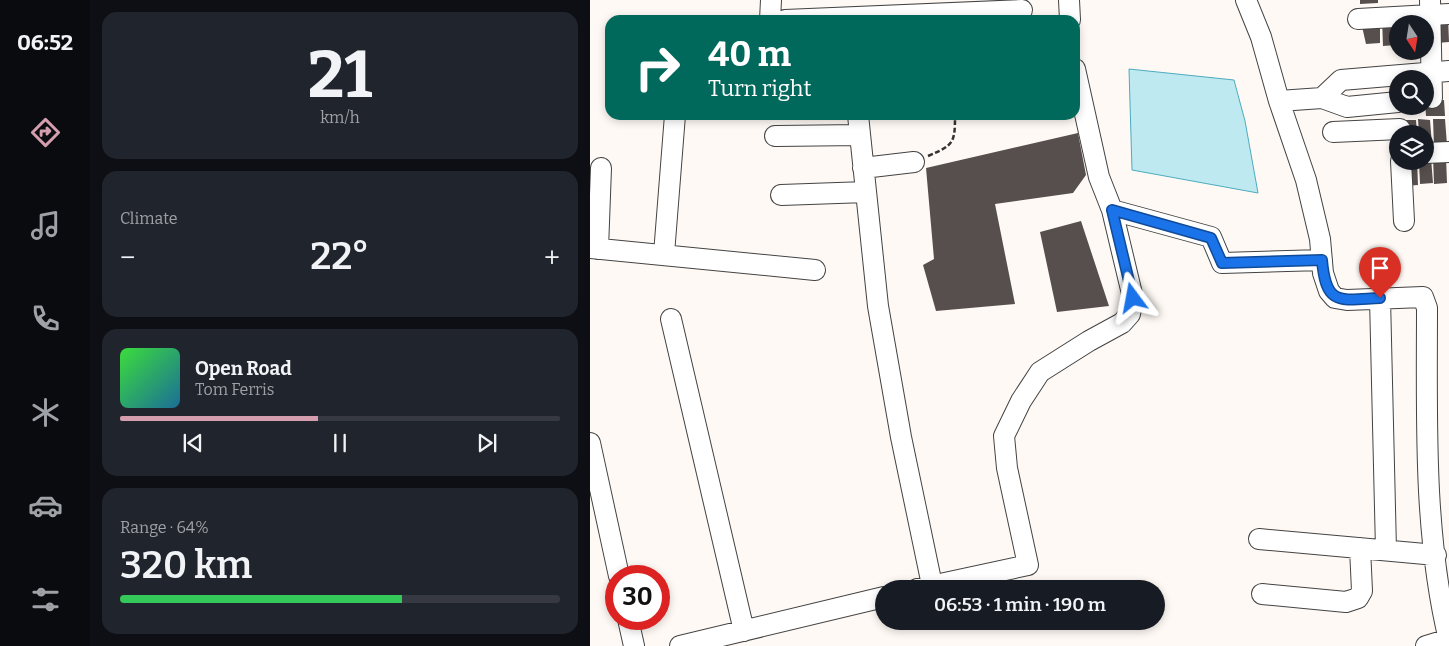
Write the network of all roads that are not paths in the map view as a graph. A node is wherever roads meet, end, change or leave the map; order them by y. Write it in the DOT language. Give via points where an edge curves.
graph roads {
  1 [pos="771,0"];
  2 [pos="1069,0"];
  3 [pos="1246,0"];
  4 [pos="930,6"];
  5 [pos="844,9"];
  6 [pos="1022,10"];
  7 [pos="1437,10"];
  8 [pos="770,15"];
  9 [pos="812,15"];
  10 [pos="976,15"];
  11 [pos="988,15"];
  12 [pos="1070,15"];
  13 [pos="1358,18"];
  14 [pos="1440,71"];
  15 [pos="1080,95"];
  16 [pos="1322,98"];
  17 [pos="1435,98"];
  18 [pos="1279,101"];
  19 [pos="1389,103"];
  20 [pos="675,120"];
  21 [pos="858,120"];
  22 [pos="1389,131"];
  23 [pos="1333,132"];
  24 [pos="860,135"];
  25 [pos="775,136"];
  26 [pos="1449,152"];
  27 [pos="1434,153"];
  28 [pos="914,162"];
  29 [pos="601,168"];
  30 [pos="863,168"];
  31 [pos="1401,170"];
  32 [pos="866,192"];
  33 [pos="781,195"];
  34 [pos="1112,210"];
  35 [pos="1404,221"];
  36 [pos="594,248"];
  37 [pos="664,254"];
  38 [pos="1322,260"];
  39 [pos="815,270"];
  40 [pos="1380,298"];
  41 [pos="671,319"];
  42 [pos="590,443"];
  43 [pos="1259,539"];
  44 [pos="1360,548"];
  45 [pos="1386,550"];
  46 [pos="1436,555"];
  47 [pos="617,565"];
  48 [pos="924,580"];
  49 [pos="958,580"];
  50 [pos="1262,594"];
  51 [pos="875,599"];
  52 [pos="630,630"];
  53 [pos="744,631"];
  54 [pos="1449,639"];
  55 [pos="634,646"];
  56 [pos="680,646"];
  57 [pos="1426,646"];
  1 -- 8 [label="street"];
  2 -- 12 [label="street"];
  3 -- 18 [label="street" via="1261,37"];
  4 -- 5 [label="street"];
  4 -- 10 [label="street"];
  5 -- 9 [label="street"];
  6 -- 11 [label="street"];
  7 -- 13 [label="street"];
  7 -- 14 [label="street"];
  14 -- 16 [label="street" via="1341,80"];
  14 -- 17 [label="street"];
  15 -- 34 [label="street" via="1099,177"];
  16 -- 18 [label="street"];
  16 -- 19 [label="street" via="1347,107"];
  18 -- 38 [label="street" via="1306,180"];
  20 -- 37 [label="street"];
  21 -- 24 [label="street"];
  22 -- 23 [label="street"];
  24 -- 25 [label="street"];
  24 -- 30 [label="street"];
  26 -- 27 [label="street"];
  28 -- 30 [label="street"];
  29 -- 36 [label="street"];
  30 -- 32 [label="street"];
  31 -- 35 [label="street"];
  32 -- 33 [label="street"];
  32 -- 48 [label="street" via="878,306"];
  34 -- 38 [label="street" via="1211,238 1222,263"];
  34 -- 49 [label="street" via="1133,298 1130,314 1122,323 1040,372 1004,436 1007,468 1028,565"];
  36 -- 37 [label="street"];
  37 -- 39 [label="street"];
  38 -- 40 [label="street" via="1329,291 1335,298"];
  40 -- 45 [label="street"];
  40 -- 46 [label="street" via="1423,298 1427,308 1427,443"];
  41 -- 53 [label="street"];
  42 -- 47 [label="street"];
  43 -- 44 [label="street"];
  44 -- 45 [label="street"];
  44 -- 50 [label="street" via="1362,591 1358,598 1346,602"];
  45 -- 46 [label="street"];
  46 -- 54 [label="street" via="1441,606"];
  51 -- 53 [label="street"];
  52 -- 55 [label="street"];
  53 -- 56 [label="street"];
  54 -- 57 [label="street"];
}
